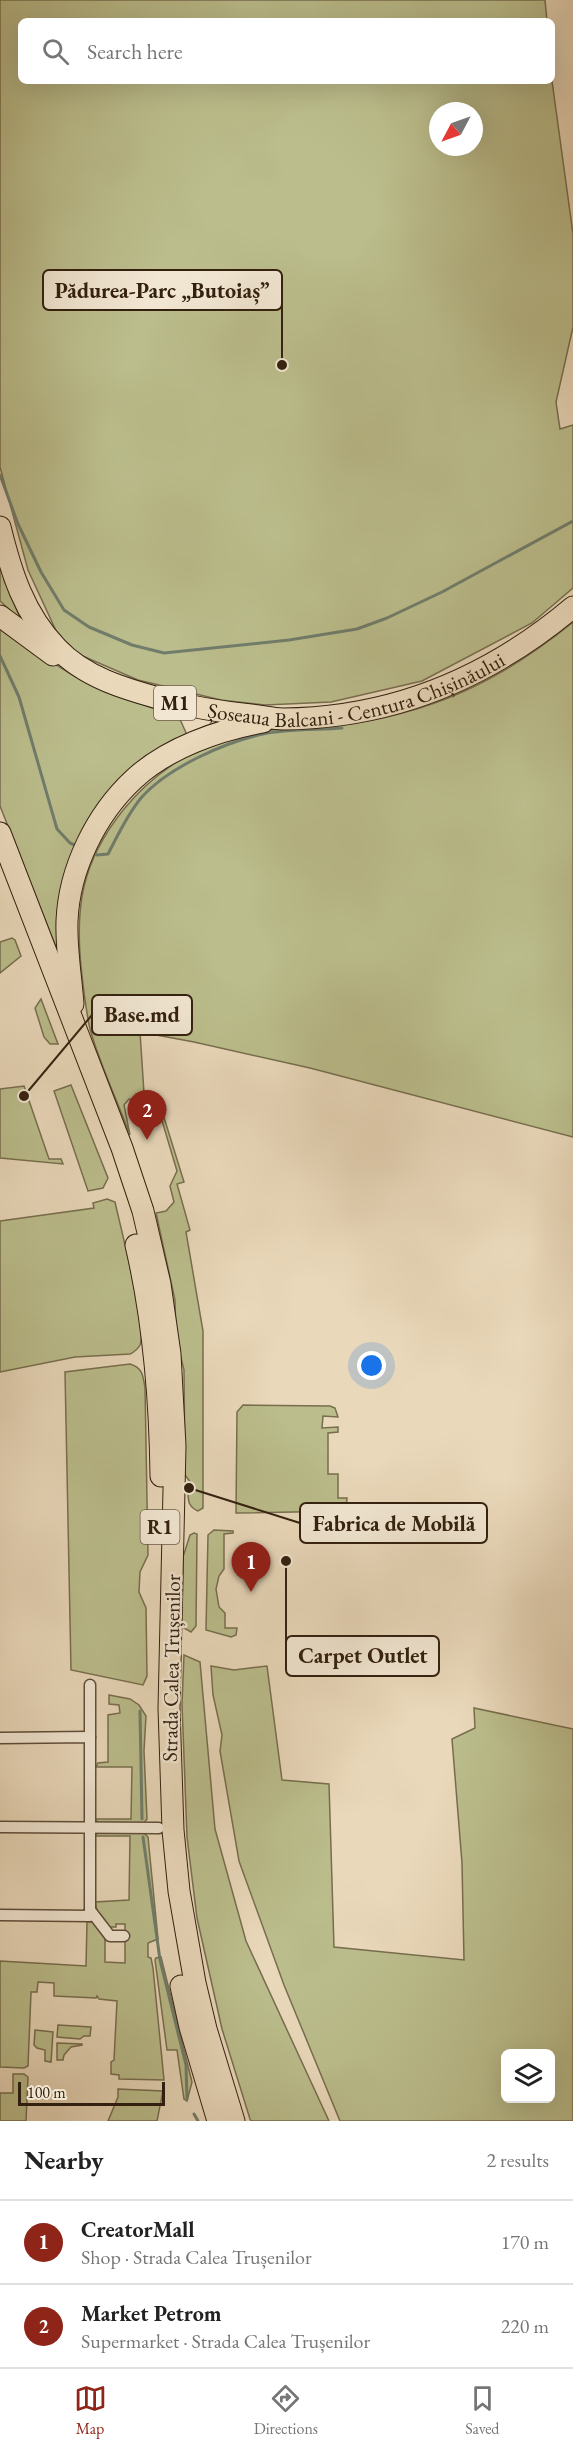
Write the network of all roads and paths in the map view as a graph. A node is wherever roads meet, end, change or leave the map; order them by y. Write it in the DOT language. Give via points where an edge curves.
graph roads {
  1 [pos="0,527"];
  2 [pos="573,607"];
  3 [pos="0,616"];
  4 [pos="75,665"];
  5 [pos="281,719"];
  6 [pos="0,833"];
  7 [pos="0,869"];
  8 [pos="36,944"];
  9 [pos="74,1022"];
  10 [pos="90,1685"];
  11 [pos="90,1737"];
  12 [pos="0,1738"];
  13 [pos="0,1827"];
  14 [pos="89,1827"];
  15 [pos="159,1828"];
  16 [pos="90,1910"];
  17 [pos="0,1915"];
  18 [pos="124,1936"];
  19 [pos="218,2121"];
  20 [pos="234,2121"];
  1 -- 4 [label="highway, Șoseaua Balcani - Centura Chișinăului / M1" via="27,609"];
  2 -- 5 [label="highway, Șoseaua Balcani - Centura Chișinăului / M1" via="508,656 434,691 357,712"];
  3 -- 4 [label="highway, M1" via="54,656"];
  4 -- 5 [label="highway, Șoseaua Balcani - Centura Chișinăului / M1" via="135,692 177,703"];
  5 -- 9 [label="highway" via="237,727 188,745 135,778 108,809 80,860 70,900 67,921"];
  6 -- 8 [label="highway, R1"];
  7 -- 8 [label="highway, R1"];
  8 -- 9 [label="highway, Strada Calea Trușenilor / R1"];
  8 -- 15 [label="highway, Strada Calea Trușenilor / R1" via="123,1191 149,1309 160,1436 156,1739"];
  9 -- 20 [label="highway, Strada Calea Trușenilor / R1" via="134,1184 160,1284 171,1364 175,1446 169,1708 173,1830 195,1983"];
  10 -- 11 [label="street"];
  11 -- 12 [label="street"];
  11 -- 14 [label="street"];
  13 -- 14 [label="street"];
  14 -- 15 [label="street"];
  14 -- 16 [label="street"];
  15 -- 19 [label="highway, Strada Calea Trușenilor / R1" via="177,1968"];
  16 -- 17 [label="street" via="90,1916"];
  16 -- 18 [label="street" via="110,1936"];
}
